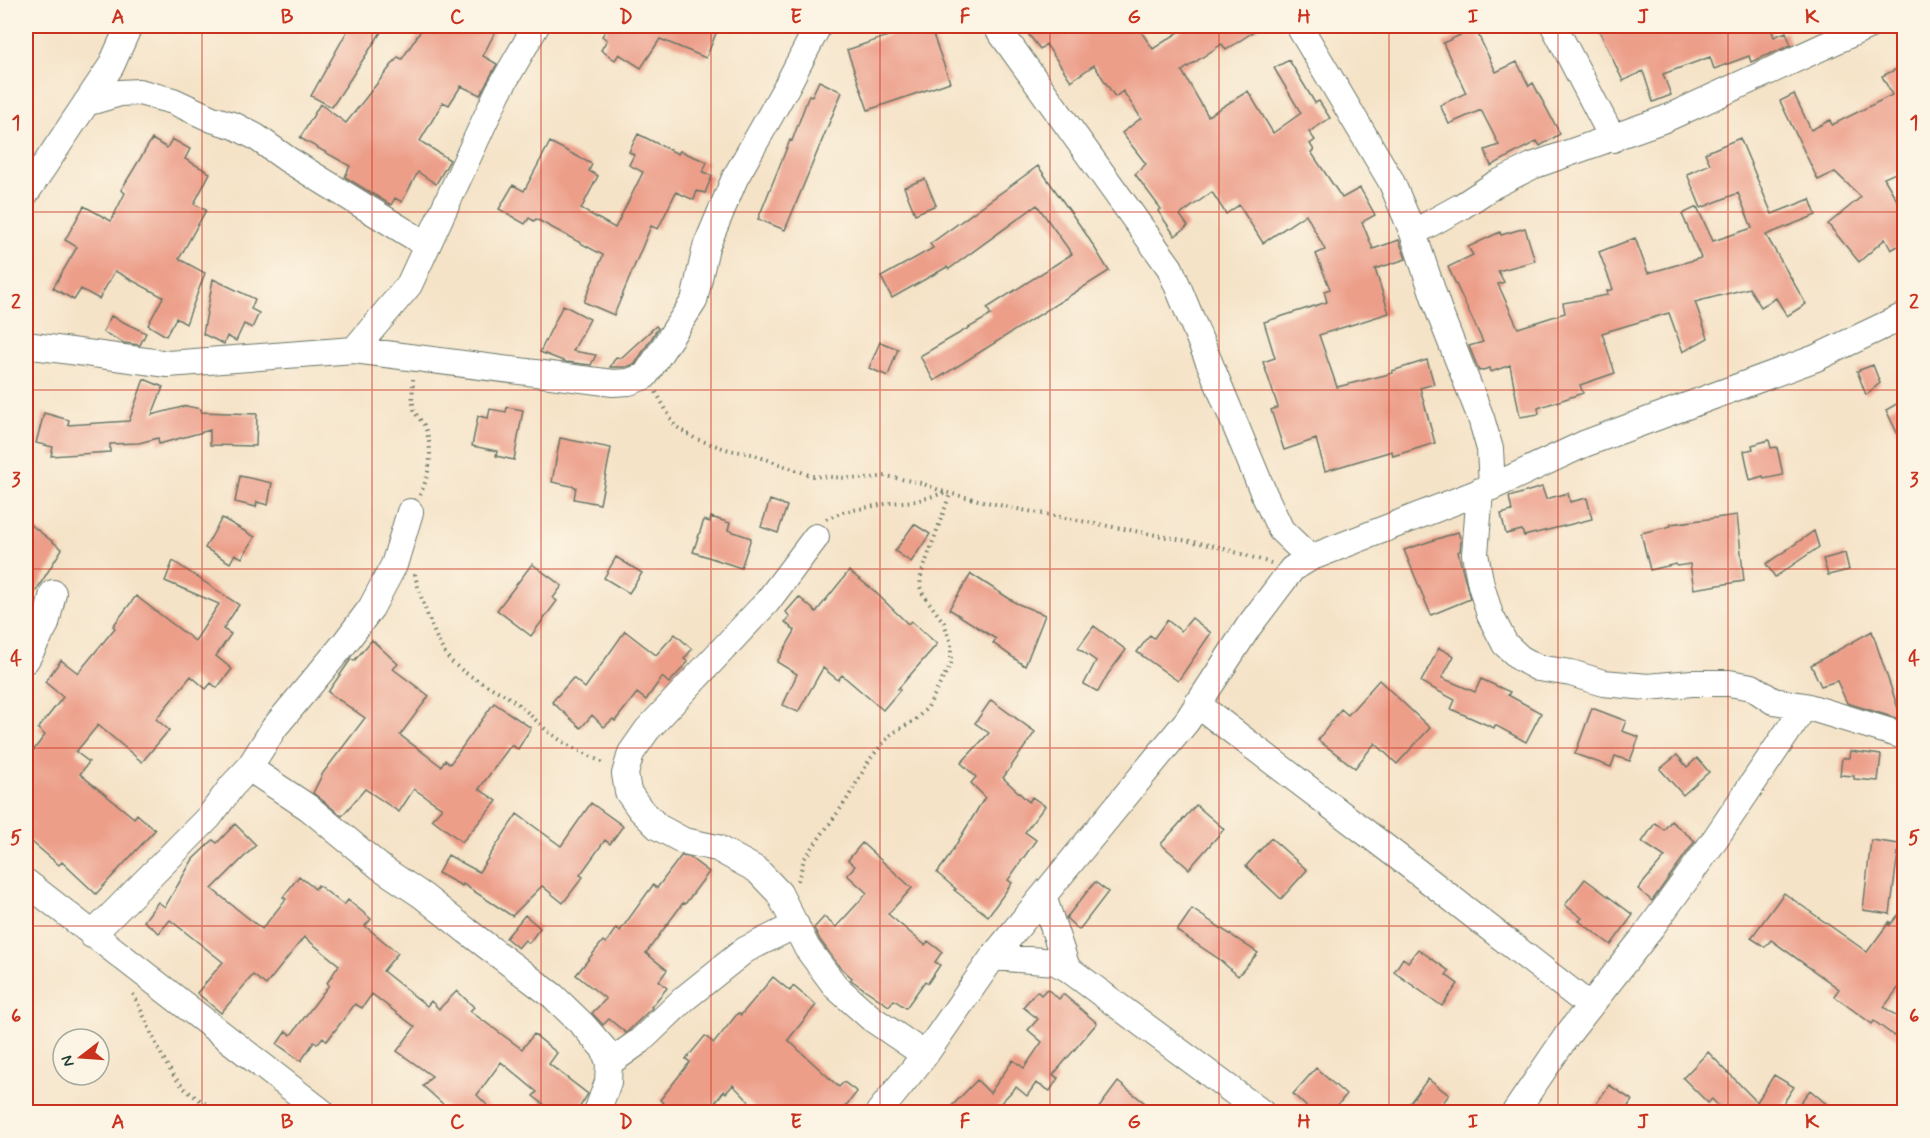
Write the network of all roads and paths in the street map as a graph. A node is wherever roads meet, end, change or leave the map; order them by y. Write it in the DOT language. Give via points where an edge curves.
graph roads {
  1 [pos="129,26"];
  2 [pos="536,26"];
  3 [pos="818,26"];
  4 [pos="996,26"];
  5 [pos="1299,26"];
  6 [pos="1554,26"];
  7 [pos="1868,26"];
  8 [pos="86,103"];
  9 [pos="1613,139"];
  10 [pos="26,194"];
  11 [pos="1413,233"];
  12 [pos="427,245"];
  13 [pos="1905,316"];
  14 [pos="26,345"];
  15 [pos="354,350"];
  16 [pos="415,358"];
  17 [pos="645,376"];
  18 [pos="1486,489"];
  19 [pos="944,492"];
  20 [pos="950,494"];
  21 [pos="410,512"];
  22 [pos="816,537"];
  23 [pos="413,563"];
  24 [pos="1301,563"];
  25 [pos="53,592"];
  26 [pos="26,660"];
  27 [pos="1197,704"];
  28 [pos="1805,706"];
  29 [pos="1905,736"];
  30 [pos="249,768"];
  31 [pos="625,774"];
  32 [pos="26,882"];
  33 [pos="1043,896"];
  34 [pos="793,918"];
  35 [pos="92,935"];
  36 [pos="993,957"];
  37 [pos="1067,968"];
  38 [pos="129,987"];
  39 [pos="1590,1006"];
  40 [pos="925,1055"];
  41 [pos="609,1063"];
  42 [pos="219,1113"];
  43 [pos="322,1113"];
  44 [pos="597,1113"];
  45 [pos="879,1113"];
  46 [pos="1261,1113"];
  47 [pos="1515,1113"];
  1 -- 8 [label="street" via="111,66"];
  2 -- 12 [label="street" via="498,92"];
  3 -- 17 [label="street" via="735,178 706,248 694,301"];
  4 -- 24 [label="street" via="1170,268 1277,521"];
  5 -- 11 [label="street" via="1390,181"];
  6 -- 9 [label="street"];
  7 -- 9 [label="street"];
  8 -- 10 [label="street"];
  8 -- 12 [label="street" via="139,92 235,126"];
  9 -- 11 [label="street" via="1532,166"];
  11 -- 18 [label="street" via="1490,449"];
  12 -- 15 [label="street" via="409,285"];
  13 -- 18 [label="street" via="1816,358 1584,444"];
  14 -- 15 [label="street" via="168,364"];
  15 -- 16 [label="street"];
  16 -- 17 [label="street" via="613,383"];
  16 -- 21 [label="path" via="413,402 430,444 430,463 428,476"];
  17 -- 19 [label="path" via="675,426 696,440 752,454 812,476 886,476"];
  18 -- 24 [label="street"];
  18 -- 28 [label="street" via="1475,554 1481,585 1505,644 1520,658 1538,668 1603,683 1648,687 1729,683 1752,687 1773,701"];
  19 -- 20 [label="path"];
  19 -- 22 [label="path" via="916,501 843,512 822,521"];
  20 -- 24 [label="path"];
  20 -- 34 [label="path" via="921,574 920,587 944,623 951,644 951,663 928,707 882,744 804,859"];
  21 -- 30 [label="street" via="394,564 371,608 274,728"];
  22 -- 31 [label="street" via="766,602 647,730 632,753"];
  23 -- 31 [label="path" via="417,584 446,655 468,675 527,710 545,729"];
  24 -- 27 [label="street" via="1249,626"];
  25 -- 26 [label="street" via="46,624"];
  27 -- 33 [label="street"];
  27 -- 39 [label="street"];
  28 -- 29 [label="street"];
  28 -- 39 [label="street" via="1711,845"];
  30 -- 35 [label="street" via="209,817"];
  30 -- 41 [label="street" via="309,808 380,867 553,996 604,1049"];
  31 -- 34 [label="street" via="628,792 658,827 684,841 717,848 758,870 779,893"];
  32 -- 35 [label="street"];
  33 -- 36 [label="street"];
  33 -- 37 [label="street"];
  34 -- 40 [label="street" via="807,948 836,987 871,1018"];
  34 -- 41 [label="street" via="745,950"];
  35 -- 43 [label="street"];
  36 -- 37 [label="street" via="1056,962"];
  36 -- 40 [label="street"];
  37 -- 46 [label="street"];
  38 -- 42 [label="path" via="166,1064 185,1089"];
  39 -- 47 [label="street"];
  40 -- 45 [label="street"];
  41 -- 44 [label="street" via="608,1082"];
}
